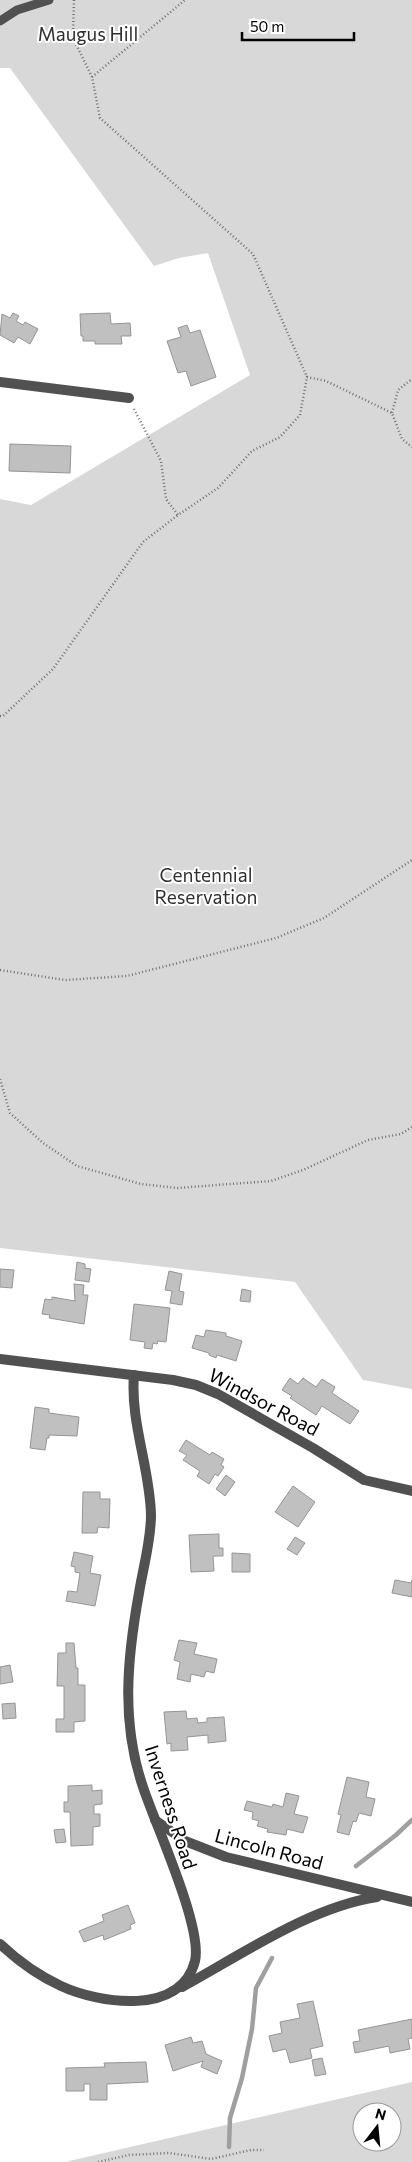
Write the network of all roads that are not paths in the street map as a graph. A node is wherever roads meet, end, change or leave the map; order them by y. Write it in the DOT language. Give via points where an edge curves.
graph roads {
  1 [pos="49,0"];
  2 [pos="0,21"];
  3 [pos="0,382"];
  4 [pos="129,398"];
  5 [pos="0,1359"];
  6 [pos="134,1375"];
  7 [pos="412,1491"];
  8 [pos="154,1819"];
  9 [pos="383,1896"];
  10 [pos="412,1902"];
  11 [pos="0,1944"];
  12 [pos="177,1990"];
  1 -- 2 [label="lane" via="17,10"];
  3 -- 4 [label="street"];
  5 -- 6 [label="street, Windsor Road"];
  6 -- 7 [label="street, Windsor Road" via="207,1388 313,1448 352,1475 377,1485"];
  6 -- 8 [label="street, Inverness Road" via="134,1405 148,1483 150,1519 133,1628 128,1705 134,1754"];
  8 -- 9 [label="street, Lincoln Road" via="185,1841 226,1857"];
  8 -- 12 [label="street, Inverness Road" via="195,1936 195,1961 189,1976"];
  9 -- 10 [label="street, Lincoln Road"];
  9 -- 12 [label="street, Lincoln Road" via="351,1902 312,1916"];
  11 -- 12 [label="street" via="39,1975 84,1994 138,2001"];
}
